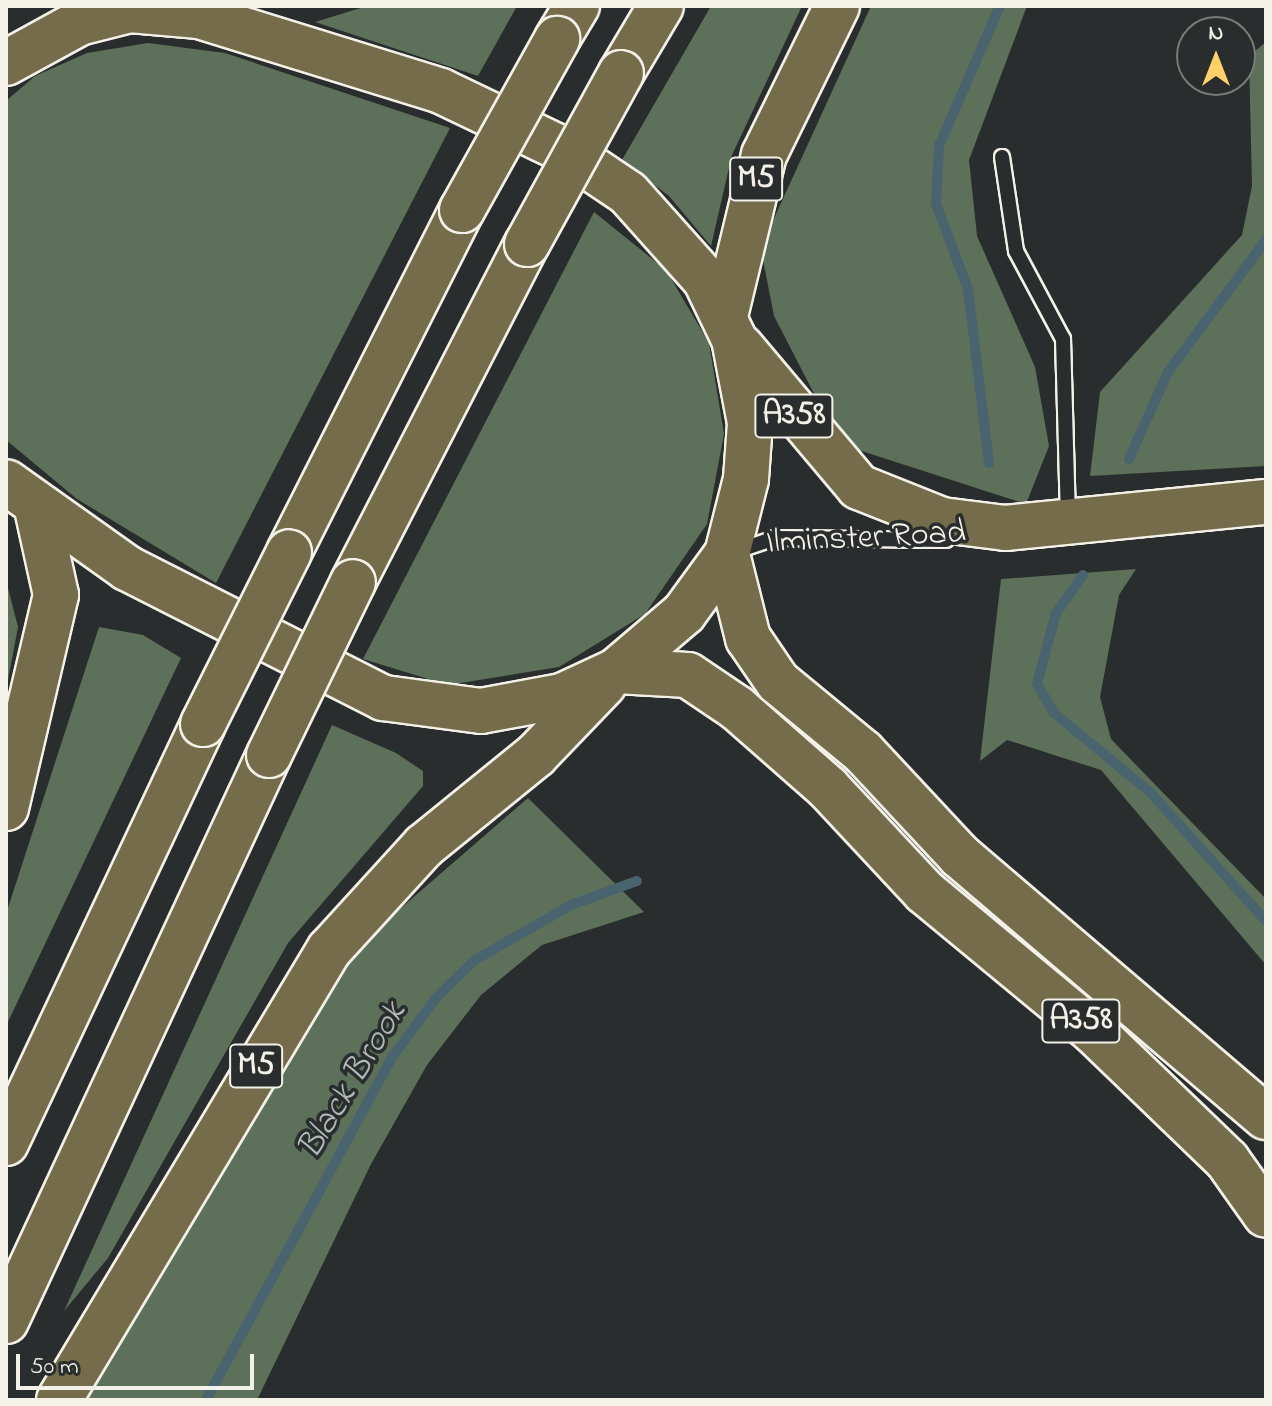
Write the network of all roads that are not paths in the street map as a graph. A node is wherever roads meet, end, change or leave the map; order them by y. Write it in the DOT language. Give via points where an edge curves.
graph roads {
  1 [pos="268,6"];
  2 [pos="661,6"];
  3 [pos="837,6"];
  4 [pos="199,16"];
  5 [pos="567,22"];
  6 [pos="6,63"];
  7 [pos="1002,157"];
  8 [pos="730,327"];
  9 [pos="21,493"];
  10 [pos="1266,502"];
  11 [pos="1069,523"];
  12 [pos="1005,528"];
  13 [pos="727,554"];
  14 [pos="616,671"];
  15 [pos="6,808"];
  16 [pos="1266,1117"];
  17 [pos="6,1143"];
  18 [pos="1266,1215"];
  19 [pos="6,1321"];
  20 [pos="59,1400"];
  1 -- 4 [label="highway"];
  2 -- 19 [label="highway, bridge" via="527,244 353,582"];
  3 -- 8 [label="highway, M5" via="764,155"];
  4 -- 6 [label="highway" via="130,10 79,23"];
  4 -- 8 [label="highway, Ilminster Road" via="441,91 564,150 628,193 663,229"];
  5 -- 17 [label="highway, bridge" via="462,210 289,552"];
  7 -- 11 [label="lane" via="1016,251 1063,339"];
  8 -- 12 [label="highway, Ilminster Road / A358" via="859,487 942,520"];
  8 -- 13 [label="highway" via="750,423 746,479"];
  9 -- 14 [label="highway" via="182,599 383,698 442,709 524,707"];
  9 -- 15 [label="highway" via="56,595"];
  10 -- 11 [label="highway, Ilminster Road / A358"];
  11 -- 12 [label="highway, Ilminster Road / A358"];
  12 -- 13 [label="lane, Ilminster Road / A358" via="946,540 775,538"];
  13 -- 14 [label="highway" via="684,613"];
  13 -- 16 [label="highway, A358" via="748,638 778,682 863,752 960,856"];
  14 -- 18 [label="highway, A358" via="688,675 737,708 828,788 925,892 1094,1032 1227,1160"];
  14 -- 20 [label="highway, M5" via="536,755 424,846 329,950"];
}
